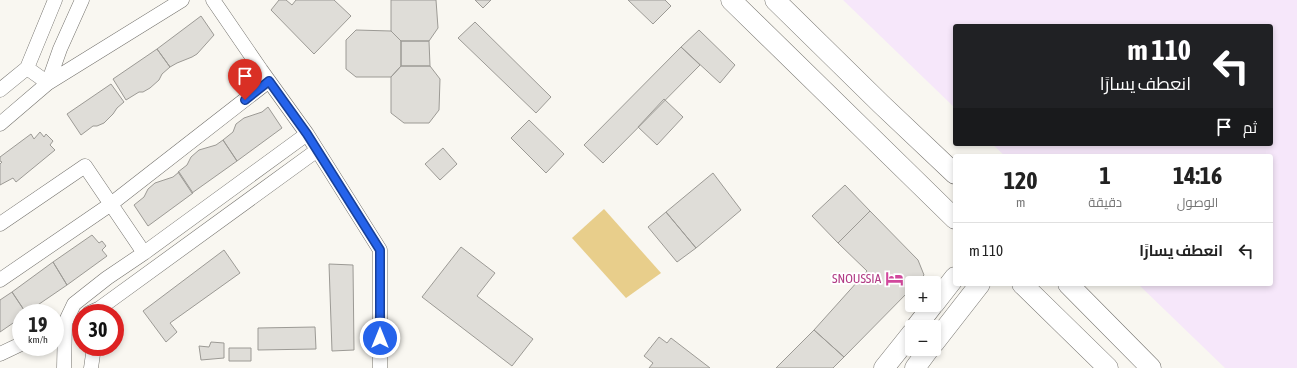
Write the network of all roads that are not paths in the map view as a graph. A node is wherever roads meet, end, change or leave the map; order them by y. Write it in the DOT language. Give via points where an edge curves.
graph roads {
  1 [pos="55,0"];
  2 [pos="82,0"];
  3 [pos="182,0"];
  4 [pos="214,0"];
  5 [pos="731,0"];
  6 [pos="775,0"];
  7 [pos="27,68"];
  8 [pos="269,81"];
  9 [pos="48,83"];
  10 [pos="0,90"];
  11 [pos="0,124"];
  12 [pos="307,134"];
  13 [pos="316,151"];
  14 [pos="953,172"];
  15 [pos="111,204"];
  16 [pos="953,217"];
  17 [pos="0,224"];
  18 [pos="144,253"];
  19 [pos="0,280"];
  20 [pos="953,280"];
  21 [pos="978,286"];
  22 [pos="1024,286"];
  23 [pos="1070,286"];
  24 [pos="941,296"];
  25 [pos="106,304"];
  26 [pos="928,312"];
  27 [pos="64,320"];
  28 [pos="922,320"];
  29 [pos="941,334"];
  30 [pos="905,341"];
  31 [pos="12,348"];
  32 [pos="0,354"];
  33 [pos="63,356"];
  34 [pos="93,356"];
  35 [pos="924,356"];
  36 [pos="64,368"];
  37 [pos="91,368"];
  38 [pos="380,368"];
  39 [pos="884,368"];
  40 [pos="915,368"];
  41 [pos="1108,368"];
  42 [pos="1151,368"];
  1 -- 7 [label="street"];
  2 -- 9 [label="street"];
  3 -- 9 [label="street"];
  4 -- 8 [label="street"];
  5 -- 16 [label="main road"];
  6 -- 14 [label="main road"];
  7 -- 9 [label="street"];
  7 -- 10 [label="street"];
  8 -- 12 [label="street"];
  8 -- 15 [label="street"];
  9 -- 11 [label="street"];
  12 -- 13 [label="street"];
  12 -- 18 [label="street"];
  13 -- 25 [label="street"];
  13 -- 38 [label="street" via="380,250"];
  15 -- 17 [label="street" via="85,166"];
  15 -- 18 [label="street"];
  15 -- 19 [label="street"];
  18 -- 27 [label="street" via="74,304"];
  20 -- 24 [label="main road"];
  21 -- 29 [label="main road"];
  22 -- 41 [label="main road"];
  23 -- 42 [label="main road"];
  26 -- 28 [label="main road"];
  30 -- 39 [label="main road"];
  31 -- 32 [label="street"];
  33 -- 36 [label="street"];
  34 -- 37 [label="street"];
  35 -- 40 [label="main road"];
}
